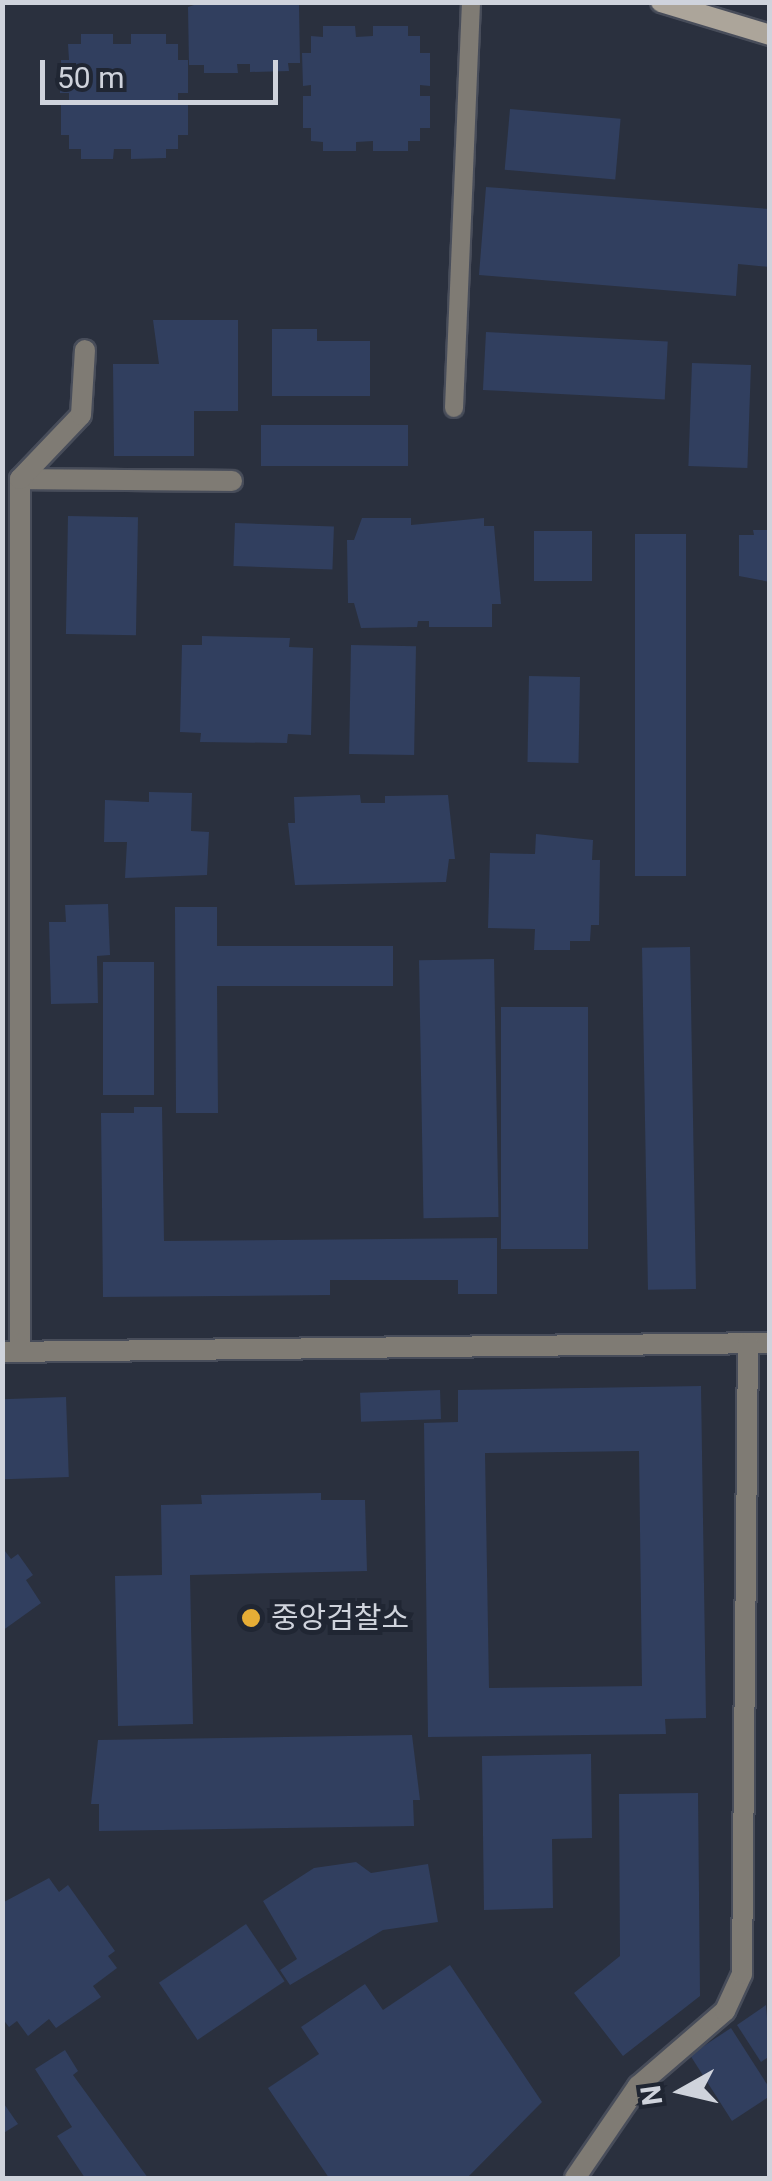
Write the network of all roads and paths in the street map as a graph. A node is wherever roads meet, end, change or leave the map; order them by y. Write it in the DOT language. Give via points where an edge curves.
graph roads {
  1 [pos="471,2"];
  2 [pos="661,2"];
  3 [pos="770,35"];
  4 [pos="85,350"];
  5 [pos="454,408"];
  6 [pos="20,478"];
  7 [pos="232,480"];
  8 [pos="770,1343"];
  9 [pos="748,1344"];
  10 [pos="11,1352"];
  11 [pos="575,2178"];
  1 -- 5 [label="lane"];
  2 -- 3 [label="main road"];
  4 -- 6 [label="street" via="80,415"];
  6 -- 7 [label="street"];
  6 -- 10 [label="street"];
  8 -- 9 [label="street"];
  9 -- 10 [label="street"];
  9 -- 11 [label="street" via="742,1974 725,2011 638,2086"];
}
